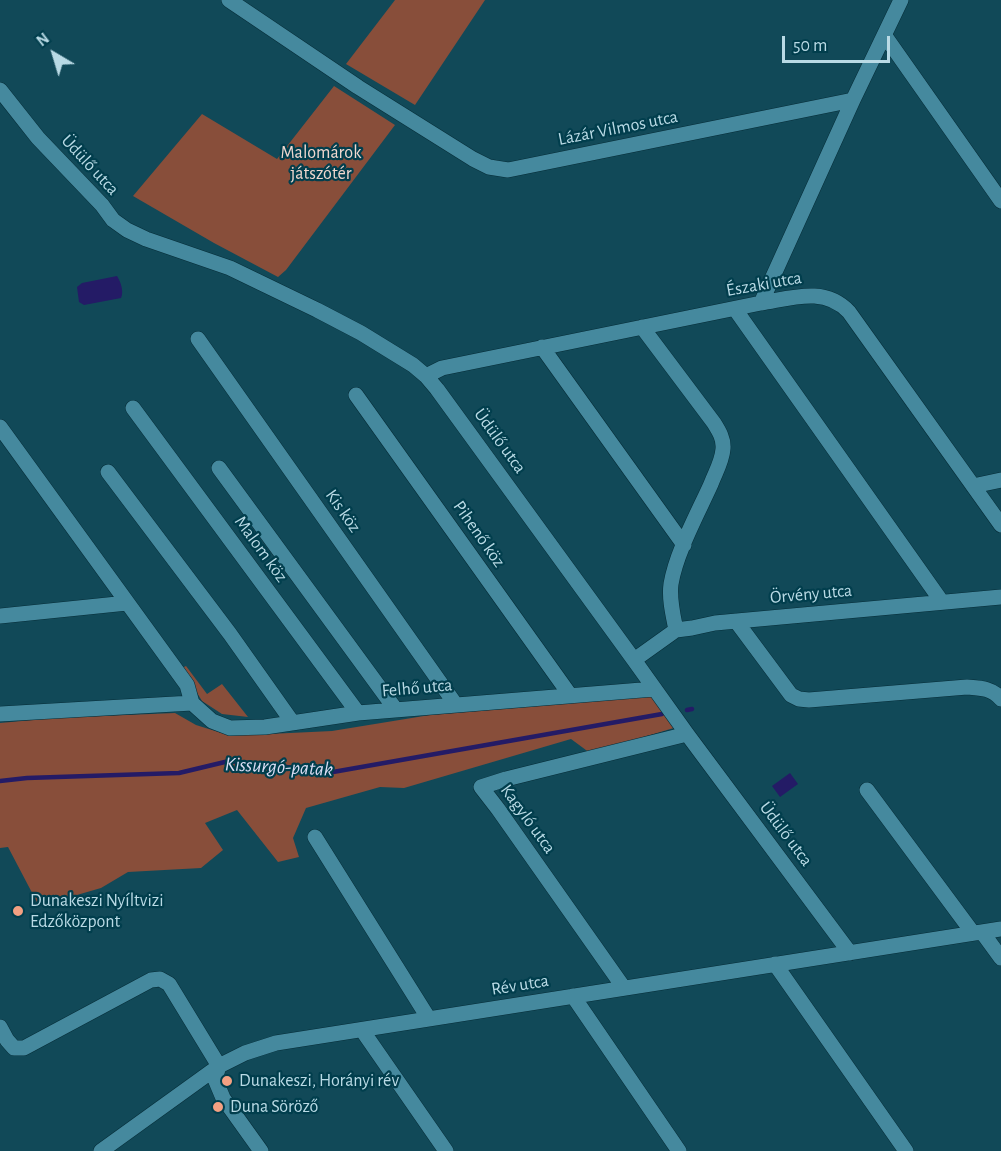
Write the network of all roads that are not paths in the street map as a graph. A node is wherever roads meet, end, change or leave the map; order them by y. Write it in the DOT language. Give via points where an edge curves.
graph roads {
  1 [pos="229,0"];
  2 [pos="901,0"];
  3 [pos="885,36"];
  4 [pos="0,90"];
  5 [pos="853,100"];
  6 [pos="1001,201"];
  7 [pos="761,303"];
  8 [pos="735,309"];
  9 [pos="642,327"];
  10 [pos="198,339"];
  11 [pos="542,348"];
  12 [pos="426,376"];
  13 [pos="356,395"];
  14 [pos="133,408"];
  15 [pos="0,427"];
  16 [pos="18,451"];
  17 [pos="0,452"];
  18 [pos="219,468"];
  19 [pos="108,472"];
  20 [pos="1001,480"];
  21 [pos="973,486"];
  22 [pos="1001,525"];
  23 [pos="684,545"];
  24 [pos="1001,597"];
  25 [pos="942,602"];
  26 [pos="128,603"];
  27 [pos="0,616"];
  28 [pos="736,621"];
  29 [pos="676,630"];
  30 [pos="634,660"];
  31 [pos="654,688"];
  32 [pos="570,695"];
  33 [pos="1001,699"];
  34 [pos="192,703"];
  35 [pos="456,705"];
  36 [pos="396,710"];
  37 [pos="357,713"];
  38 [pos="0,714"];
  39 [pos="293,723"];
  40 [pos="687,734"];
  41 [pos="867,790"];
  42 [pos="315,837"];
  43 [pos="1001,929"];
  44 [pos="978,932"];
  45 [pos="850,952"];
  46 [pos="1001,958"];
  47 [pos="775,964"];
  48 [pos="624,988"];
  49 [pos="573,996"];
  50 [pos="429,1019"];
  51 [pos="0,1027"];
  52 [pos="362,1030"];
  53 [pos="219,1066"];
  54 [pos="101,1151"];
  55 [pos="261,1151"];
  56 [pos="446,1151"];
  57 [pos="679,1151"];
  58 [pos="906,1151"];
  1 -- 5 [label="street, Lázár Vilmos utca" via="403,116 489,167 508,170"];
  2 -- 3 [label="street"];
  3 -- 5 [label="street"];
  3 -- 6 [label="street"];
  4 -- 12 [label="street, Üdülő utca" via="38,138 113,220 127,230 230,268 317,310"];
  5 -- 7 [label="street"];
  7 -- 8 [label="street, Északi utca"];
  7 -- 21 [label="street, Északi utca" via="817,296 841,304"];
  8 -- 9 [label="street, Északi utca"];
  8 -- 25 [label="street"];
  9 -- 11 [label="street, Északi utca"];
  9 -- 23 [label="street" via="721,435 720,462"];
  10 -- 35 [label="street, Kis köz"];
  11 -- 12 [label="street, Északi utca" via="442,368"];
  11 -- 23 [label="street"];
  12 -- 30 [label="street, Üdülő utca"];
  13 -- 32 [label="street, Pihenő köz"];
  14 -- 37 [label="street, Malom köz"];
  15 -- 16 [label="street"];
  16 -- 17 [label="street"];
  16 -- 26 [label="street"];
  18 -- 36 [label="street"];
  19 -- 39 [label="street"];
  20 -- 21 [label="street"];
  21 -- 22 [label="street, Északi utca"];
  23 -- 29 [label="street" via="671,585"];
  24 -- 25 [label="street, Örvény utca"];
  25 -- 28 [label="street, Örvény utca"];
  26 -- 27 [label="street"];
  26 -- 34 [label="street" via="187,685"];
  28 -- 29 [label="street, Örvény utca"];
  28 -- 33 [label="street" via="791,695 799,699 967,687 985,688"];
  29 -- 30 [label="street, Örvény utca"];
  30 -- 31 [label="street, Üdülő utca"];
  31 -- 32 [label="street, Felhő utca"];
  31 -- 40 [label="street, Üdülő utca"];
  32 -- 35 [label="street, Felhő utca"];
  34 -- 38 [label="street"];
  34 -- 39 [label="street, Felhő utca" via="212,721 230,728"];
  35 -- 36 [label="street, Felhő utca"];
  36 -- 37 [label="street, Felhő utca"];
  37 -- 39 [label="street, Felhő utca"];
  40 -- 45 [label="street, Üdülő utca"];
  40 -- 48 [label="street, Kagyló utca" via="481,787"];
  41 -- 44 [label="street"];
  42 -- 50 [label="street"];
  43 -- 44 [label="street, Rév utca"];
  44 -- 45 [label="street, Rév utca"];
  44 -- 46 [label="street"];
  45 -- 47 [label="street, Rév utca"];
  47 -- 48 [label="street, Rév utca"];
  47 -- 58 [label="street"];
  48 -- 49 [label="street, Rév utca"];
  49 -- 50 [label="street, Rév utca"];
  49 -- 57 [label="street"];
  50 -- 52 [label="street, Rév utca"];
  51 -- 53 [label="street" via="14,1048 24,1048 151,980 160,979 169,984"];
  52 -- 53 [label="street, Rév utca" via="276,1043"];
  52 -- 56 [label="street"];
  53 -- 54 [label="street, Rév utca"];
  53 -- 55 [label="street" via="215,1079 223,1098"];
}
